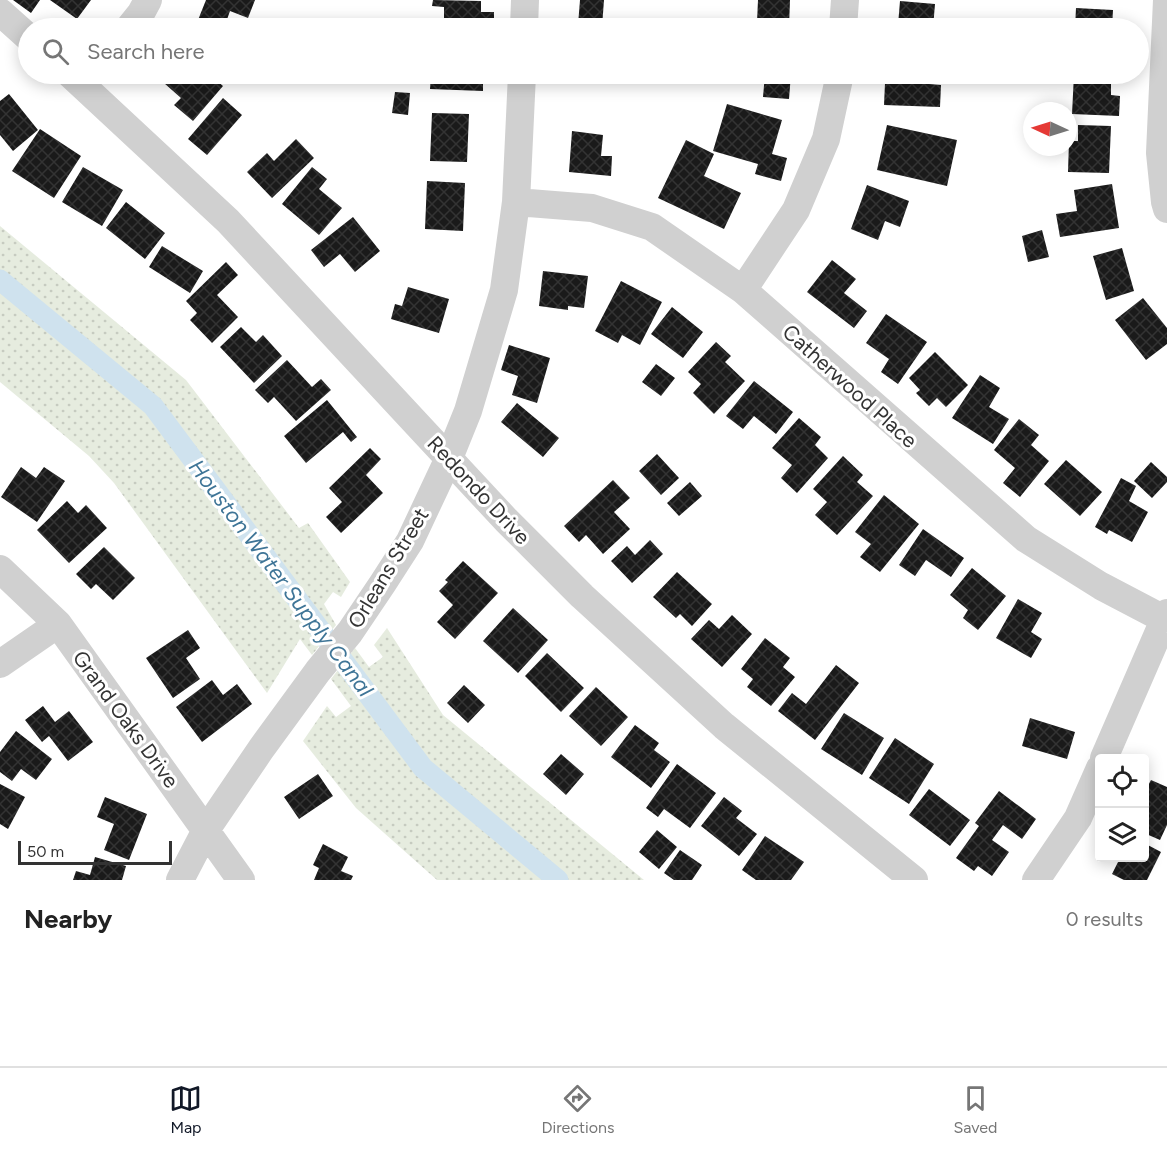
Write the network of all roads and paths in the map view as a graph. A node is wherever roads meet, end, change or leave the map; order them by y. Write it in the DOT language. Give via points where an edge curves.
graph roads {
  1 [pos="148,0"];
  2 [pos="525,0"];
  3 [pos="845,0"];
  4 [pos="1167,0"];
  5 [pos="0,12"];
  6 [pos="137,18"];
  7 [pos="524,18"];
  8 [pos="844,18"];
  9 [pos="18,28"];
  10 [pos="88,84"];
  11 [pos="522,84"];
  12 [pos="838,84"];
  13 [pos="516,202"];
  14 [pos="1167,209"];
  15 [pos="743,290"];
  16 [pos="449,458"];
  17 [pos="0,569"];
  18 [pos="1166,616"];
  19 [pos="58,624"];
  20 [pos="0,664"];
  21 [pos="1106,754"];
  22 [pos="1095,779"];
  23 [pos="206,830"];
  24 [pos="180,880"];
  25 [pos="241,880"];
  26 [pos="914,880"];
  27 [pos="1036,880"];
  1 -- 6 [label="street"];
  2 -- 7 [label="street"];
  3 -- 8 [label="street"];
  4 -- 14 [label="street" via="1160,153"];
  5 -- 9 [label="street"];
  10 -- 16 [label="street, Redondo Drive" via="228,221"];
  11 -- 13 [label="street, Orleans Street"];
  12 -- 15 [label="street" via="826,139 796,210"];
  13 -- 15 [label="street, Catherwood Place" via="592,208 652,227"];
  13 -- 16 [label="street, Orleans Street" via="504,290 468,411"];
  15 -- 18 [label="street, Catherwood Place" via="1026,539 1101,586"];
  16 -- 23 [label="street, Orleans Street" via="410,541 350,632 261,749"];
  16 -- 26 [label="street, Redondo Drive" via="506,520 648,659"];
  17 -- 19 [label="street, Grand Oaks Drive"];
  18 -- 21 [label="street"];
  19 -- 20 [label="street"];
  19 -- 23 [label="street, Grand Oaks Drive"];
  22 -- 27 [label="street" via="1078,818"];
  23 -- 24 [label="street, Orleans Street"];
  23 -- 25 [label="street, Grand Oaks Drive"];
}
